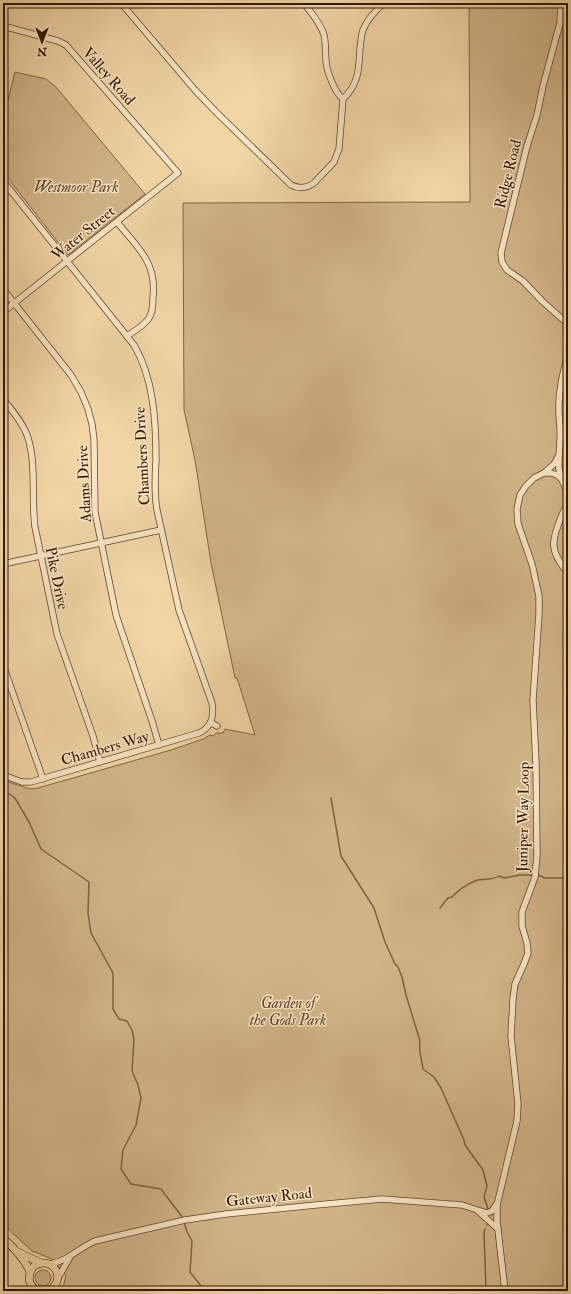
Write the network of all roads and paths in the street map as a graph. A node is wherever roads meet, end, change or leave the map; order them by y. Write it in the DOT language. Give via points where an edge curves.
graph roads {
  1 [pos="121,3"];
  2 [pos="384,3"];
  3 [pos="561,3"];
  4 [pos="306,6"];
  5 [pos="3,26"];
  6 [pos="343,99"];
  7 [pos="178,173"];
  8 [pos="3,181"];
  9 [pos="117,222"];
  10 [pos="68,261"];
  11 [pos="3,289"];
  12 [pos="14,303"];
  13 [pos="3,312"];
  14 [pos="568,324"];
  15 [pos="127,336"];
  16 [pos="568,354"];
  17 [pos="3,399"];
  18 [pos="559,457"];
  19 [pos="544,473"];
  20 [pos="562,479"];
  21 [pos="161,530"];
  22 [pos="101,543"];
  23 [pos="40,556"];
  24 [pos="3,564"];
  25 [pos="568,573"];
  26 [pos="3,665"];
  27 [pos="210,723"];
  28 [pos="217,726"];
  29 [pos="159,745"];
  30 [pos="100,762"];
  31 [pos="3,775"];
  32 [pos="43,779"];
  33 [pos="497,1203"];
  34 [pos="478,1210"];
  35 [pos="498,1229"];
  36 [pos="3,1238"];
  37 [pos="18,1252"];
  38 [pos="71,1257"];
  39 [pos="42,1263"];
  40 [pos="50,1264"];
  41 [pos="30,1272"];
  42 [pos="58,1278"];
  43 [pos="52,1290"];
  44 [pos="38,1291"];
  45 [pos="505,1291"];
  1 -- 6 [label="street" via="195,90 295,187 310,186 336,158"];
  2 -- 6 [label="street" via="370,16 363,29 357,79"];
  3 -- 14 [label="street, Ridge Road" via="560,23 527,146 501,259 507,270 523,281"];
  4 -- 6 [label="street" via="324,33 326,65 337,92"];
  5 -- 7 [label="street, Valley Road" via="66,45"];
  7 -- 9 [label="street, Water Street"];
  8 -- 10 [label="street, Chambers Drive"];
  9 -- 10 [label="street, Water Street"];
  9 -- 15 [label="street" via="147,260 154,283 150,317"];
  10 -- 12 [label="street, Water Street"];
  10 -- 15 [label="street, Chambers Drive"];
  11 -- 12 [label="street, Adams Drive"];
  12 -- 13 [label="street, Water Street"];
  12 -- 22 [label="street, Adams Drive" via="71,375 88,409 94,440 94,504"];
  15 -- 21 [label="street, Chambers Drive" via="142,360 153,409 156,503"];
  16 -- 18 [label="street" via="560,394"];
  17 -- 23 [label="street, Pike Drive" via="21,423 29,442 34,519"];
  18 -- 19 [label="street"];
  18 -- 20 [label="street"];
  19 -- 20 [label="street" via="557,475"];
  19 -- 33 [label="street, Juniper Way Loop" via="526,486 520,495 517,509 518,524 532,564 539,596 533,700 537,855 535,877 522,912 522,926 528,953 515,984 513,999 511,1036 518,1104 517,1121"];
  20 -- 25 [label="street" via="568,501 555,530 553,542 554,553"];
  21 -- 22 [label="street"];
  21 -- 27 [label="street, Chambers Drive" via="179,610 212,703"];
  22 -- 23 [label="street"];
  22 -- 29 [label="street, Adams Drive" via="118,623"];
  23 -- 24 [label="street"];
  23 -- 30 [label="street, Pike Drive" via="59,641"];
  26 -- 32 [label="street"];
  27 -- 28 [label="street"];
  27 -- 29 [label="street, Chambers Way" via="199,733"];
  29 -- 30 [label="street, Chambers Way"];
  30 -- 32 [label="street, Chambers Way"];
  31 -- 32 [label="street, Chambers Way" via="26,782"];
  33 -- 34 [label="street" via="489,1212"];
  33 -- 35 [label="street, Juniper Way Loop"];
  34 -- 35 [label="street, Gateway Road"];
  34 -- 38 [label="street, Gateway Road" via="455,1204 382,1199 226,1214 183,1220 94,1241"];
  35 -- 45 [label="street, Juniper Way Loop"];
  36 -- 37 [label="main road"];
  37 -- 39 [label="main road"];
  37 -- 41 [label="main road"];
  38 -- 40 [label="street, Gateway Road"];
  38 -- 42 [label="street, Gateway Road"];
  39 -- 40 [label="main road"];
  39 -- 41 [label="main road" via="32,1267"];
  40 -- 42 [label="main road" via="57,1272"];
  41 -- 44 [label="main road" via="29,1282"];
  42 -- 43 [label="main road"];
}
